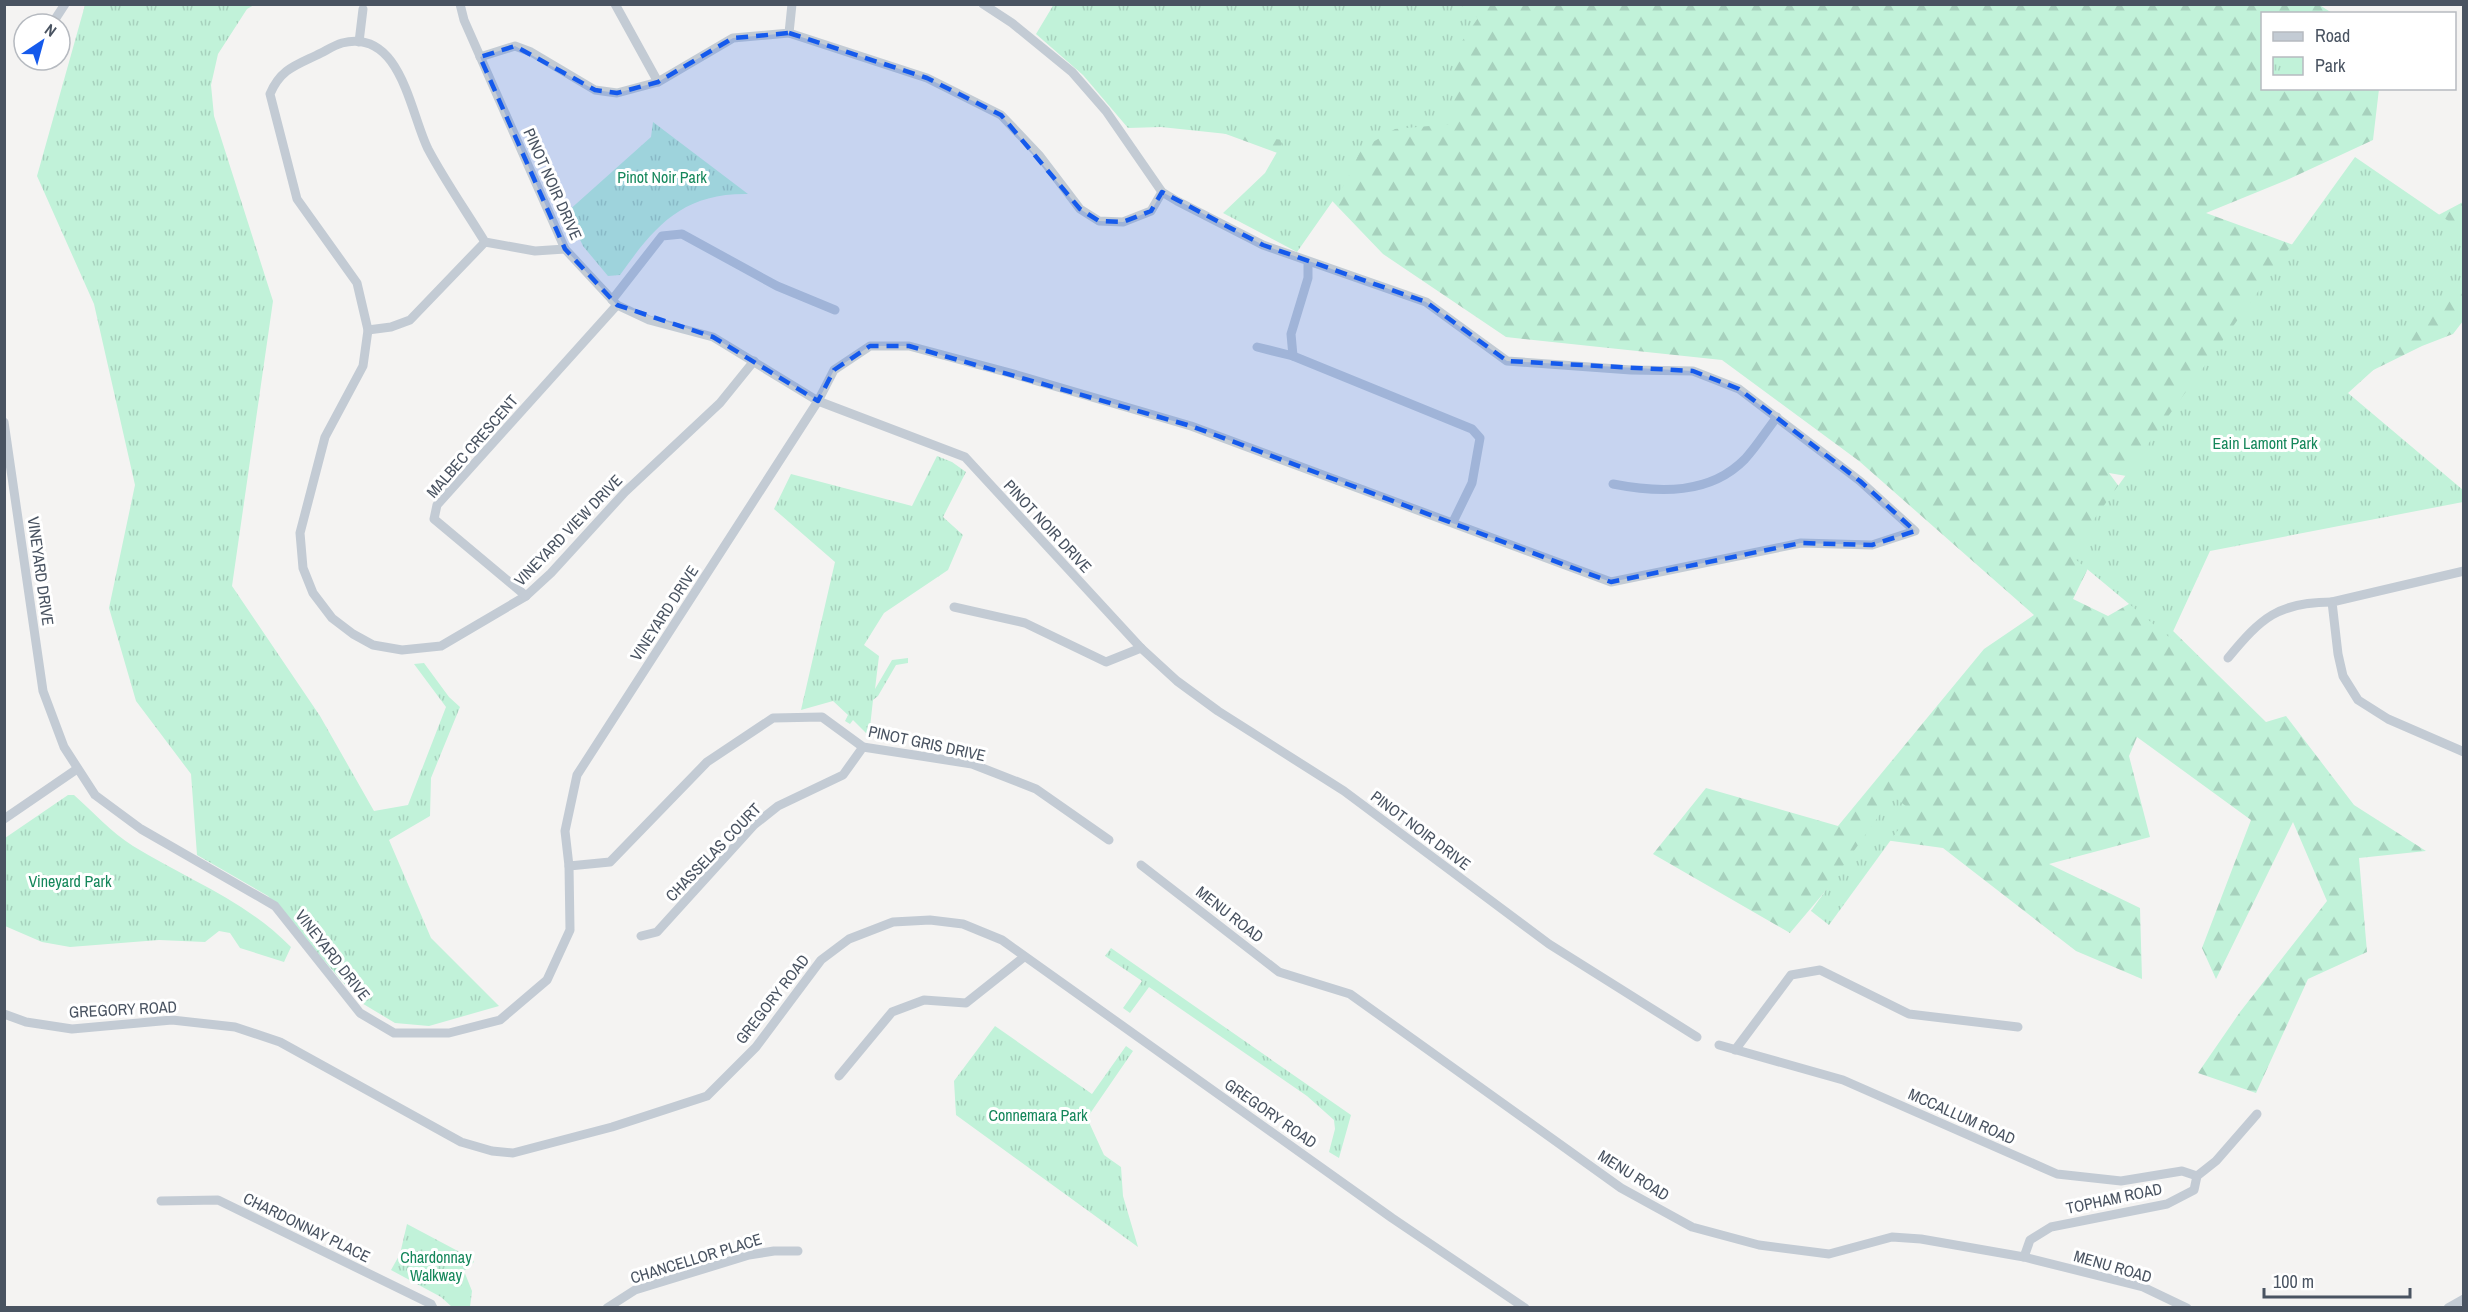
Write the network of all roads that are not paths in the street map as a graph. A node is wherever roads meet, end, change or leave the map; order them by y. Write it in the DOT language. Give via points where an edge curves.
graph roads {
  1 [pos="460,4"];
  2 [pos="615,4"];
  3 [pos="792,4"];
  4 [pos="983,4"];
  5 [pos="363,9"];
  6 [pos="789,33"];
  7 [pos="358,42"];
  8 [pos="480,57"];
  9 [pos="658,82"];
  10 [pos="1162,192"];
  11 [pos="485,242"];
  12 [pos="565,249"];
  13 [pos="1308,262"];
  14 [pos="614,303"];
  15 [pos="835,310"];
  16 [pos="368,330"];
  17 [pos="1257,347"];
  18 [pos="1293,356"];
  19 [pos="754,361"];
  20 [pos="818,401"];
  21 [pos="1777,417"];
  22 [pos="4,422"];
  23 [pos="1613,484"];
  24 [pos="1453,522"];
  25 [pos="2463,571"];
  26 [pos="526,596"];
  27 [pos="2332,602"];
  28 [pos="954,607"];
  29 [pos="1141,648"];
  30 [pos="2228,658"];
  31 [pos="863,747"];
  32 [pos="2463,752"];
  33 [pos="77,769"];
  34 [pos="4,819"];
  35 [pos="1109,840"];
  36 [pos="1141,865"];
  37 [pos="569,866"];
  38 [pos="641,936"];
  39 [pos="1024,957"];
  40 [pos="4,1014"];
  41 [pos="2018,1027"];
  42 [pos="1697,1037"];
  43 [pos="1719,1045"];
  44 [pos="1735,1050"];
  45 [pos="839,1076"];
  46 [pos="2257,1114"];
  47 [pos="2197,1176"];
  48 [pos="161,1201"];
  49 [pos="798,1251"];
  50 [pos="2024,1257"];
  51 [pos="2463,1299"];
  52 [pos="433,1308"];
  53 [pos="607,1308"];
  54 [pos="1525,1308"];
  55 [pos="2187,1308"];
  56 [pos="2448,1308"];
  1 -- 8 [label="street, PINOT NOIR DRIVE"];
  2 -- 9 [label="street"];
  3 -- 6 [label="street"];
  4 -- 10 [label="street" via="1072,72 1106,111"];
  5 -- 7 [label="street"];
  6 -- 9 [label="street" via="733,38"];
  6 -- 10 [label="street" via="927,78 1000,115 1038,154 1080,208 1099,221 1124,222 1151,211"];
  7 -- 11 [label="street" via="388,57 400,75 427,147"];
  7 -- 16 [label="street, VINEYARD VIEW DRIVE" via="342,43 285,70 270,94 297,199 357,283"];
  8 -- 9 [label="street" via="515,46 595,90 617,93"];
  8 -- 12 [label="street, PINOT NOIR DRIVE"];
  10 -- 13 [label="street" via="1263,245"];
  11 -- 12 [label="street" via="535,251"];
  11 -- 16 [label="street" via="410,320"];
  12 -- 14 [label="street, PINOT NOIR DRIVE"];
  13 -- 18 [label="street" via="1308,278 1291,334"];
  13 -- 21 [label="street" via="1426,302 1506,361 1693,371 1739,389"];
  14 -- 15 [label="street" via="663,236 682,234 777,286"];
  14 -- 19 [label="street, PINOT NOIR DRIVE" via="649,320 713,337"];
  14 -- 26 [label="street, MALBEC CRESCENT" via="437,506 434,519"];
  16 -- 26 [label="street, VINEYARD VIEW DRIVE" via="363,366 325,437 300,533 303,568 313,593 332,618 352,634 373,645 402,650 441,646"];
  17 -- 18 [label="street"];
  18 -- 24 [label="street" via="1472,429 1480,438 1472,483"];
  19 -- 20 [label="street, PINOT NOIR DRIVE"];
  19 -- 26 [label="street, VINEYARD VIEW DRIVE" via="720,403 625,492"];
  20 -- 24 [label="street, VINEYARD DRIVE" via="834,370 870,346 909,346 1191,426"];
  20 -- 29 [label="street, PINOT NOIR DRIVE" via="965,457"];
  20 -- 37 [label="street, VINEYARD DRIVE" via="577,775 565,831"];
  21 -- 23 [label="street" via="1745,459 1720,477 1683,490 1649,491"];
  21 -- 24 [label="street, VINEYARD DRIVE" via="1860,481 1915,531 1872,545 1801,543 1611,582"];
  22 -- 33 [label="street, VINEYARD DRIVE" via="43,691 64,747"];
  25 -- 27 [label="street"];
  27 -- 30 [label="street" via="2280,609 2251,630"];
  27 -- 32 [label="street" via="2343,676 2358,700 2388,719"];
  28 -- 29 [label="street" via="1024,623 1106,662"];
  29 -- 42 [label="street, PINOT NOIR DRIVE" via="1185,687 1344,791 1549,944"];
  31 -- 35 [label="street, PINOT GRIS DRIVE" via="983,768 1036,789"];
  31 -- 37 [label="street, PINOT GRIS DRIVE" via="822,717 773,718 707,762 610,862"];
  31 -- 38 [label="street, CHASSELAS COURT" via="843,775 778,806 754,825 657,932"];
  33 -- 34 [label="street"];
  33 -- 37 [label="street, VINEYARD DRIVE" via="95,795 141,829 275,906 360,1013 394,1033 449,1034 500,1020 547,980 570,930"];
  36 -- 50 [label="street, MENU ROAD" via="1279,972 1350,994 1621,1188 1692,1227 1759,1245 1829,1254 1892,1237"];
  39 -- 40 [label="street, GREGORY ROAD" via="1002,940 963,924 930,920 882,926 849,939 821,960 756,1047 707,1095 513,1153 461,1142 280,1042 236,1027 172,1020 72,1029 26,1022"];
  39 -- 45 [label="street" via="966,1003 924,1000 892,1012"];
  39 -- 54 [label="street, GREGORY ROAD"];
  41 -- 44 [label="street" via="1909,1014 1820,970 1791,975"];
  43 -- 44 [label="street, MCCALLUM ROAD"];
  44 -- 47 [label="street, MCCALLUM ROAD" via="1843,1080 2057,1174 2121,1180 2182,1170"];
  46 -- 47 [label="street, TOPHAM ROAD" via="2216,1161"];
  47 -- 50 [label="street, TOPHAM ROAD" via="2194,1190 2167,1204 2051,1227 2030,1240"];
  48 -- 52 [label="street, CHARDONNAY PLACE" via="218,1200"];
  49 -- 53 [label="street, CHANCELLOR PLACE" via="749,1255 635,1290"];
  50 -- 55 [label="street, MENU ROAD" via="2143,1287"];
  51 -- 56 [label="street"];
}
